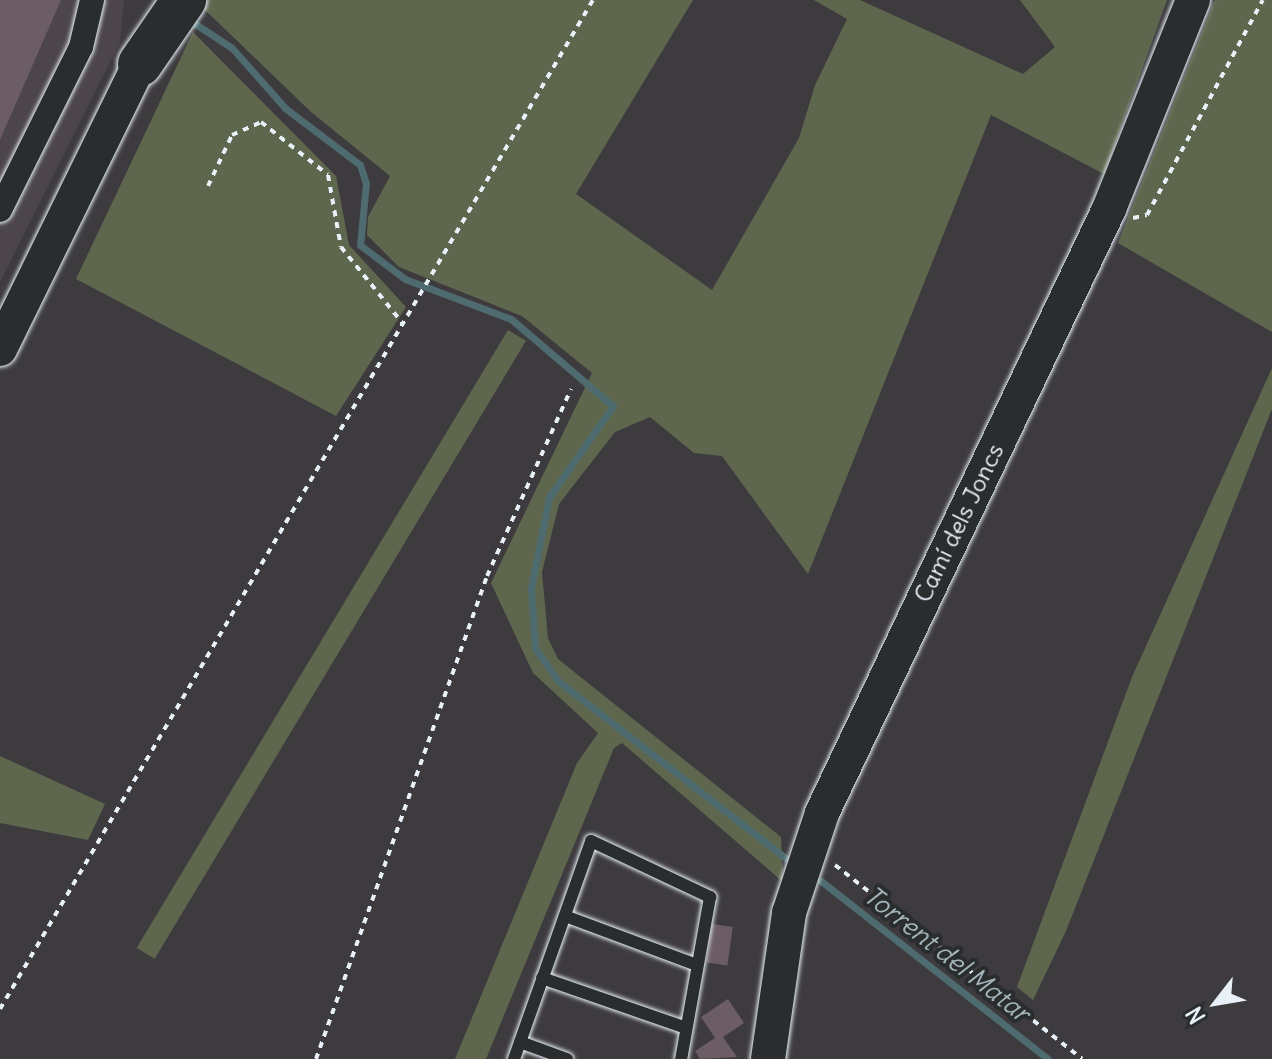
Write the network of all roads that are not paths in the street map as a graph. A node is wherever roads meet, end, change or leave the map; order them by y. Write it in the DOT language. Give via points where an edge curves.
graph roads {
  1 [pos="92,0"];
  2 [pos="153,0"];
  3 [pos="169,0"];
  4 [pos="184,0"];
  5 [pos="1193,0"];
  6 [pos="140,64"];
  7 [pos="0,210"];
  8 [pos="0,349"];
  9 [pos="565,916"];
  10 [pos="697,965"];
  11 [pos="542,978"];
  12 [pos="686,1028"];
  13 [pos="520,1042"];
  14 [pos="514,1059"];
  15 [pos="567,1059"];
  16 [pos="681,1059"];
  17 [pos="768,1059"];
  1 -- 7 [label="street" via="81,47"];
  2 -- 6 [label="highway"];
  3 -- 6 [label="street"];
  4 -- 6 [label="highway"];
  5 -- 17 [label="street, Camí dels Joncs" via="1100,228 865,713 811,846 789,913"];
  6 -- 8 [label="street"];
  9 -- 10 [label="lane"];
  9 -- 10 [label="lane" via="591,841 710,897"];
  9 -- 11 [label="lane"];
  10 -- 12 [label="lane"];
  11 -- 12 [label="lane"];
  11 -- 13 [label="lane"];
  12 -- 16 [label="lane"];
  13 -- 14 [label="lane"];
  13 -- 15 [label="lane"];
}
